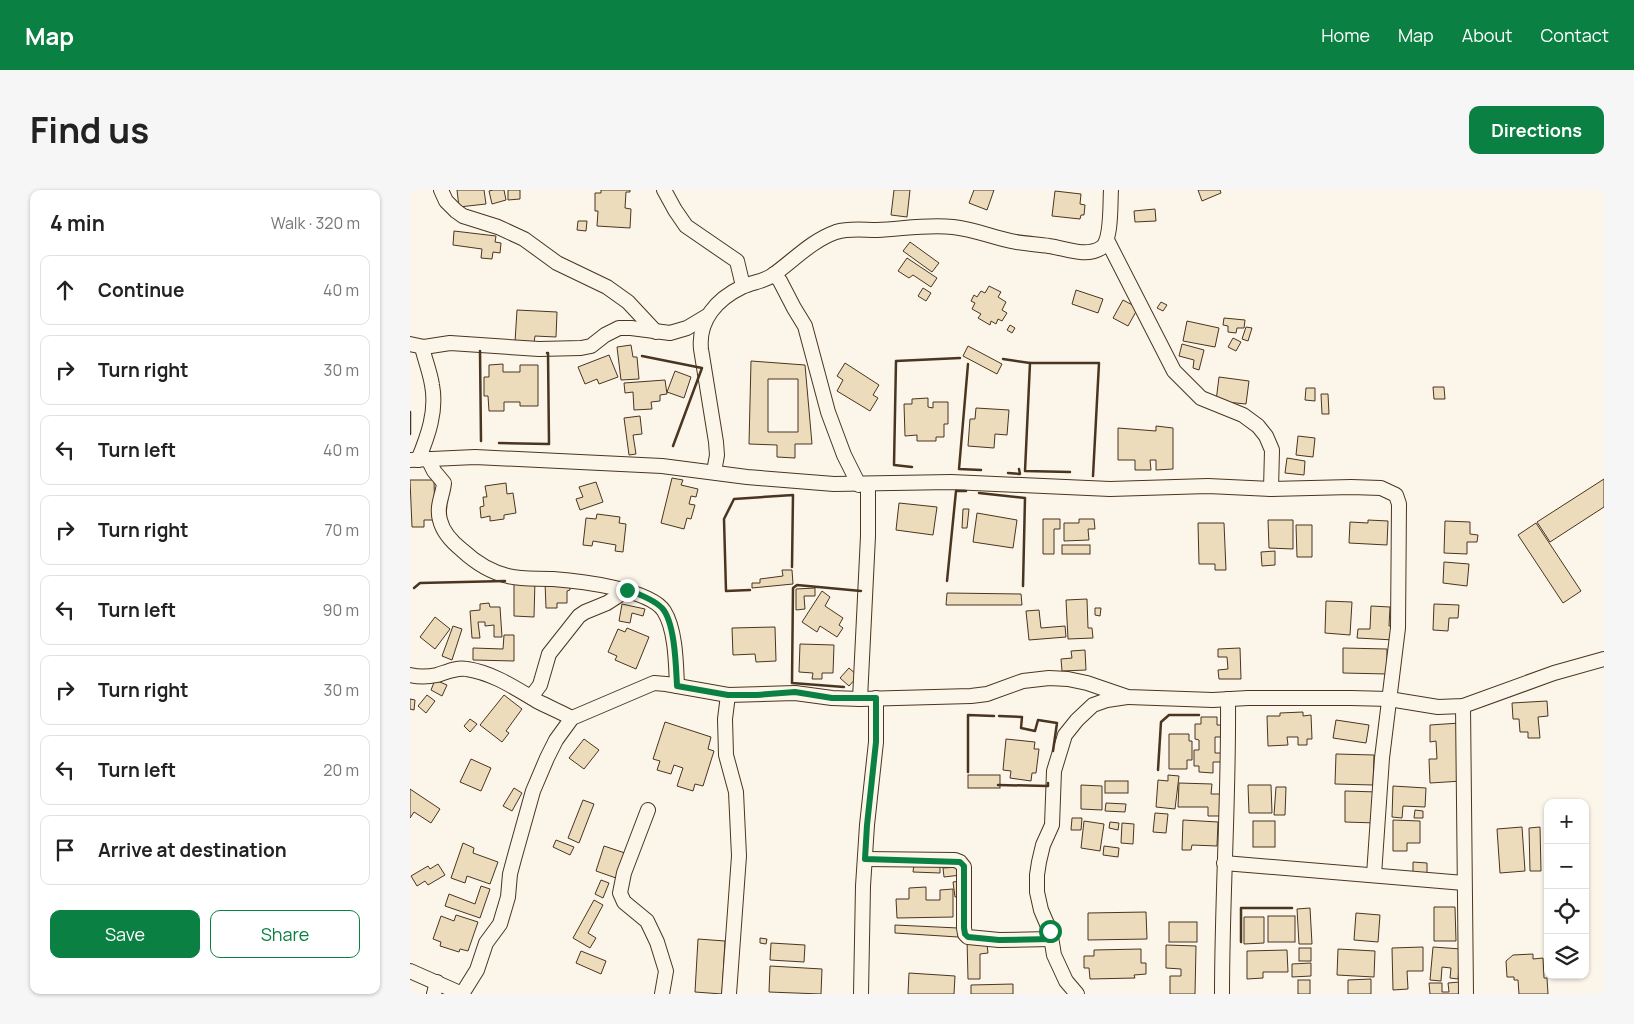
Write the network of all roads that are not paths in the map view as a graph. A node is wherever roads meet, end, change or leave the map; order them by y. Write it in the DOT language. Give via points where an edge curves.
graph roads {
  1 [pos="441,190"];
  2 [pos="664,190"];
  3 [pos="1111,190"];
  4 [pos="1107,240"];
  5 [pos="774,274"];
  6 [pos="743,286"];
  7 [pos="707,316"];
  8 [pos="656,332"];
  9 [pos="416,346"];
  10 [pos="419,460"];
  11 [pos="714,472"];
  12 [pos="863,484"];
  13 [pos="1271,489"];
  14 [pos="627,590"];
  15 [pos="1604,659"];
  16 [pos="410,675"];
  17 [pos="677,686"];
  18 [pos="728,695"];
  19 [pos="1128,696"];
  20 [pos="531,697"];
  21 [pos="876,698"];
  22 [pos="860,699"];
  23 [pos="1228,699"];
  24 [pos="1389,699"];
  25 [pos="1463,706"];
  26 [pos="572,718"];
  27 [pos="648,810"];
  28 [pos="865,859"];
  29 [pos="1224,863"];
  30 [pos="1374,875"];
  31 [pos="1464,883"];
  32 [pos="1051,939"];
  33 [pos="410,971"];
  34 [pos="435,988"];
  35 [pos="462,994"];
  36 [pos="662,994"];
  37 [pos="729,994"];
  38 [pos="861,994"];
  39 [pos="1077,994"];
  40 [pos="1222,994"];
  41 [pos="1466,994"];
  1 -- 8 [label="street" via="446,201 463,216 524,239 557,263 607,287 628,302"];
  2 -- 6 [label="street" via="686,226 737,261"];
  3 -- 4 [label="street"];
  4 -- 5 [label="street" via="1100,248 1083,252 1013,242 950,227 852,229 836,232 814,243"];
  4 -- 13 [label="street" via="1174,371 1201,398 1243,415 1266,436 1272,450"];
  5 -- 6 [label="street"];
  5 -- 12 [label="street" via="805,326 828,412 844,455"];
  6 -- 7 [label="street" via="711,309"];
  7 -- 8 [label="street" via="675,332"];
  7 -- 11 [label="street" via="701,342 714,422 717,455"];
  8 -- 9 [label="street" via="619,328 591,346 567,350 450,343"];
  9 -- 10 [label="street" via="433,386 434,410"];
  10 -- 11 [label="street" via="572,461"];
  10 -- 14 [label="street" via="444,481 439,519 455,544 475,561 510,577 553,579"];
  11 -- 12 [label="street" via="757,478"];
  12 -- 13 [label="street" via="951,482 1110,489 1208,486"];
  12 -- 22 [label="street" via="868,536"];
  13 -- 24 [label="street" via="1381,488 1398,498 1398,628"];
  14 -- 17 [label="street" via="653,602 665,612 676,660"];
  14 -- 20 [label="street" via="579,616 549,654 540,685"];
  15 -- 25 [label="street" via="1554,673"];
  16 -- 20 [label="street" via="437,675 465,669 506,682"];
  17 -- 18 [label="street"];
  17 -- 26 [label="street" via="654,683"];
  18 -- 22 [label="street" via="795,692"];
  18 -- 37 [label="street" via="726,755 736,792 739,856"];
  19 -- 21 [label="street" via="1087,683 1049,678 1023,681 987,694 971,696"];
  19 -- 23 [label="street"];
  19 -- 32 [label="street" via="1093,705 1065,735 1057,757 1052,825 1043,845 1037,875 1038,902"];
  20 -- 26 [label="street"];
  21 -- 22 [label="street"];
  21 -- 28 [label="street" via="876,742"];
  23 -- 24 [label="street"];
  23 -- 29 [label="street"];
  24 -- 25 [label="street" via="1438,707"];
  24 -- 30 [label="street"];
  25 -- 31 [label="street"];
  26 -- 35 [label="street" via="546,758 533,791 500,924 486,943"];
  27 -- 36 [label="street" via="624,873 620,893 624,902 647,921 657,942 666,971"];
  28 -- 32 [label="street" via="960,862 964,866 964,928 968,937"];
  28 -- 38 [label="street"];
  29 -- 30 [label="street"];
  29 -- 40 [label="street"];
  30 -- 31 [label="street"];
  31 -- 41 [label="street"];
  32 -- 39 [label="street" via="1059,969"];
  33 -- 34 [label="street"];
  34 -- 35 [label="street"];
}
